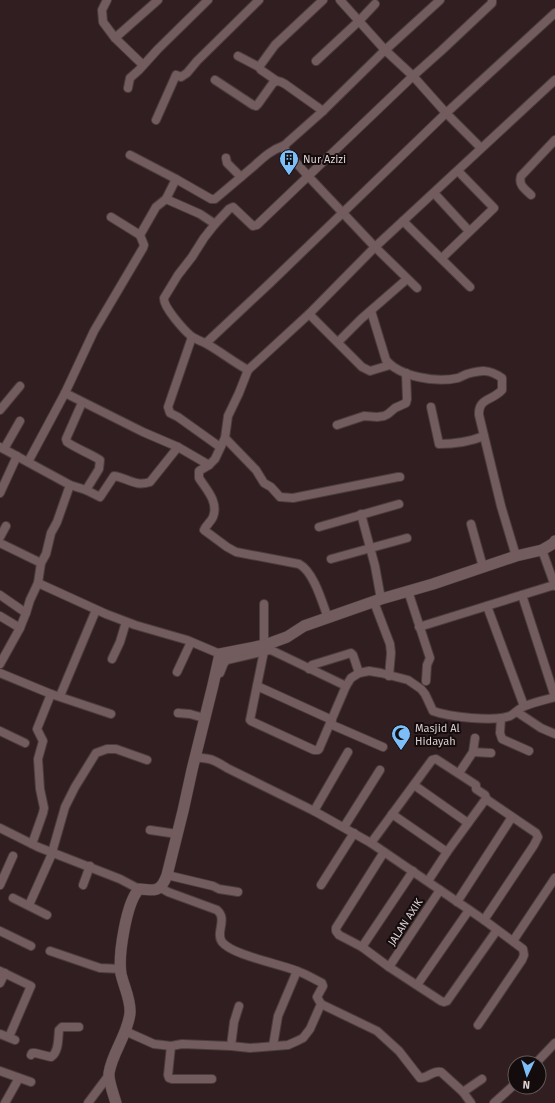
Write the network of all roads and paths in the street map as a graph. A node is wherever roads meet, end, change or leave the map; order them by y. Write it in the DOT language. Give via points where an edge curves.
graph roads {
  1 [pos="107,0"];
  2 [pos="158,0"];
  3 [pos="208,0"];
  4 [pos="259,0"];
  5 [pos="323,0"];
  6 [pos="340,0"];
  7 [pos="440,0"];
  8 [pos="492,0"];
  9 [pos="375,4"];
  10 [pos="555,13"];
  11 [pos="359,21"];
  12 [pos="115,38"];
  13 [pos="386,50"];
  14 [pos="238,56"];
  15 [pos="316,60"];
  16 [pos="143,65"];
  17 [pos="259,67"];
  18 [pos="413,76"];
  19 [pos="215,80"];
  20 [pos="277,81"];
  21 [pos="554,83"];
  22 [pos="128,88"];
  23 [pos="323,111"];
  24 [pos="446,113"];
  25 [pos="156,120"];
  26 [pos="555,140"];
  27 [pos="285,145"];
  28 [pos="481,148"];
  29 [pos="130,155"];
  30 [pos="226,158"];
  31 [pos="458,170"];
  32 [pos="241,176"];
  33 [pos="308,176"];
  34 [pos="176,179"];
  35 [pos="434,193"];
  36 [pos="531,195"];
  37 [pos="166,199"];
  38 [pos="343,212"];
  39 [pos="111,216"];
  40 [pos="403,221"];
  41 [pos="215,224"];
  42 [pos="469,231"];
  43 [pos="140,235"];
  44 [pos="375,247"];
  45 [pos="442,258"];
  46 [pos="407,279"];
  47 [pos="470,287"];
  48 [pos="418,288"];
  49 [pos="371,311"];
  50 [pos="309,314"];
  51 [pos="192,337"];
  52 [pos="338,342"];
  53 [pos="206,344"];
  54 [pos="390,365"];
  55 [pos="248,370"];
  56 [pos="406,373"];
  57 [pos="20,386"];
  58 [pos="65,393"];
  59 [pos="81,406"];
  60 [pos="431,407"];
  61 [pos="0,410"];
  62 [pos="20,421"];
  63 [pos="337,425"];
  64 [pos="484,436"];
  65 [pos="225,438"];
  66 [pos="178,447"];
  67 [pos="220,447"];
  68 [pos="2,448"];
  69 [pos="16,456"];
  70 [pos="28,462"];
  71 [pos="209,465"];
  72 [pos="400,477"];
  73 [pos="70,485"];
  74 [pos="86,490"];
  75 [pos="0,493"];
  76 [pos="400,504"];
  77 [pos="361,514"];
  78 [pos="471,524"];
  79 [pos="6,526"];
  80 [pos="319,526"];
  81 [pos="0,537"];
  82 [pos="407,538"];
  83 [pos="555,542"];
  84 [pos="0,543"];
  85 [pos="370,548"];
  86 [pos="542,550"];
  87 [pos="516,556"];
  88 [pos="331,559"];
  89 [pos="40,563"];
  90 [pos="484,567"];
  91 [pos="38,583"];
  92 [pos="555,586"];
  93 [pos="408,591"];
  94 [pos="0,595"];
  95 [pos="522,595"];
  96 [pos="378,601"];
  97 [pos="264,604"];
  98 [pos="487,606"];
  99 [pos="96,610"];
  100 [pos="26,613"];
  101 [pos="0,616"];
  102 [pos="328,618"];
  103 [pos="126,622"];
  104 [pos="419,627"];
  105 [pos="20,628"];
  106 [pos="191,642"];
  107 [pos="265,648"];
  108 [pos="3,650"];
  109 [pos="220,654"];
  110 [pos="112,659"];
  111 [pos="0,664"];
  112 [pos="309,669"];
  113 [pos="176,672"];
  114 [pos="0,673"];
  115 [pos="359,673"];
  116 [pos="389,676"];
  117 [pos="426,681"];
  118 [pos="257,686"];
  119 [pos="346,686"];
  120 [pos="55,695"];
  121 [pos="555,697"];
  122 [pos="520,709"];
  123 [pos="178,713"];
  124 [pos="111,714"];
  125 [pos="204,718"];
  126 [pos="501,718"];
  127 [pos="331,722"];
  128 [pos="0,731"];
  129 [pos="205,734"];
  130 [pos="555,734"];
  131 [pos="475,738"];
  132 [pos="26,742"];
  133 [pos="383,747"];
  134 [pos="529,751"];
  135 [pos="348,752"];
  136 [pos="473,752"];
  137 [pos="491,753"];
  138 [pos="199,758"];
  139 [pos="147,760"];
  140 [pos="380,770"];
  141 [pos="459,774"];
  142 [pos="414,784"];
  143 [pos="487,800"];
  144 [pos="314,810"];
  145 [pos="392,814"];
  146 [pos="512,817"];
  147 [pos="468,823"];
  148 [pos="344,827"];
  149 [pos="0,828"];
  150 [pos="150,830"];
  151 [pos="354,833"];
  152 [pos="177,834"];
  153 [pos="371,843"];
  154 [pos="32,844"];
  155 [pos="52,852"];
  156 [pos="384,852"];
  157 [pos="447,852"];
  158 [pos="13,856"];
  159 [pos="90,866"];
  160 [pos="413,871"];
  161 [pos="167,875"];
  162 [pos="555,878"];
  163 [pos="428,881"];
  164 [pos="0,885"];
  165 [pos="322,885"];
  166 [pos="83,886"];
  167 [pos="162,888"];
  168 [pos="139,889"];
  169 [pos="440,890"];
  170 [pos="238,892"];
  171 [pos="13,898"];
  172 [pos="457,902"];
  173 [pos="29,906"];
  174 [pos="469,910"];
  175 [pos="47,915"];
  176 [pos="484,920"];
  177 [pos="497,930"];
  178 [pos="0,931"];
  179 [pos="513,941"];
  180 [pos="31,946"];
  181 [pos="362,947"];
  182 [pos="50,951"];
  183 [pos="389,967"];
  184 [pos="121,969"];
  185 [pos="297,971"];
  186 [pos="2,972"];
  187 [pos="0,983"];
  188 [pos="417,985"];
  189 [pos="321,1004"];
  190 [pos="239,1006"];
  191 [pos="478,1025"];
  192 [pos="79,1027"];
  193 [pos="125,1031"];
  194 [pos="0,1034"];
  195 [pos="555,1043"];
  196 [pos="171,1046"];
  197 [pos="231,1046"];
  198 [pos="273,1046"];
  199 [pos="31,1055"];
  200 [pos="544,1055"];
  201 [pos="0,1071"];
  202 [pos="109,1075"];
  203 [pos="19,1078"];
  204 [pos="212,1079"];
  205 [pos="482,1079"];
  206 [pos="31,1082"];
  207 [pos="507,1091"];
  208 [pos="463,1092"];
  209 [pos="5,1103"];
  210 [pos="88,1103"];
  211 [pos="116,1103"];
  212 [pos="471,1103"];
  213 [pos="494,1103"];
  1 -- 12 [label="street" via="102,10 103,22"];
  2 -- 12 [label="street"];
  3 -- 16 [label="street"];
  4 -- 25 [label="street" via="187,73 182,77 176,75"];
  5 -- 17 [label="street" via="275,45"];
  6 -- 11 [label="street"];
  7 -- 13 [label="street"];
  8 -- 18 [label="street" via="492,3"];
  9 -- 11 [label="street"];
  10 -- 24 [label="street"];
  11 -- 13 [label="street"];
  11 -- 15 [label="street"];
  12 -- 16 [label="street"];
  13 -- 18 [label="street"];
  13 -- 23 [label="street"];
  14 -- 17 [label="street"];
  16 -- 22 [label="street" via="130,78"];
  17 -- 20 [label="street"];
  18 -- 24 [label="street"];
  18 -- 33 [label="street"];
  19 -- 20 [label="street" via="256,106"];
  20 -- 23 [label="street"];
  21 -- 28 [label="street"];
  23 -- 27 [label="street"];
  24 -- 28 [label="street"];
  24 -- 38 [label="street"];
  26 -- 36 [label="street" via="521,176 521,185"];
  27 -- 32 [label="street" via="265,156"];
  27 -- 33 [label="street" via="284,149"];
  28 -- 31 [label="street"];
  29 -- 34 [label="street"];
  30 -- 32 [label="street" via="227,163"];
  31 -- 35 [label="street"];
  31 -- 42 [label="street" via="494,208"];
  32 -- 34 [label="street" via="215,199"];
  33 -- 38 [label="street"];
  33 -- 41 [label="street" via="257,225 253,226 233,207"];
  34 -- 37 [label="street"];
  35 -- 40 [label="street"];
  35 -- 42 [label="street"];
  37 -- 41 [label="street" via="200,214"];
  37 -- 43 [label="street" via="156,207"];
  38 -- 44 [label="street"];
  38 -- 53 [label="street"];
  39 -- 43 [label="street"];
  40 -- 44 [label="street"];
  40 -- 45 [label="street"];
  41 -- 51 [label="street" via="164,298 170,312"];
  42 -- 45 [label="street"];
  43 -- 58 [label="street" via="143,248 94,331"];
  44 -- 46 [label="street"];
  44 -- 50 [label="street"];
  45 -- 47 [label="street"];
  46 -- 48 [label="street"];
  46 -- 49 [label="street"];
  49 -- 52 [label="street"];
  49 -- 54 [label="street" via="386,360"];
  50 -- 52 [label="street"];
  50 -- 55 [label="street"];
  51 -- 53 [label="street"];
  51 -- 67 [label="street" via="168,410"];
  52 -- 54 [label="street" via="360,365 370,371"];
  53 -- 55 [label="street"];
  54 -- 56 [label="street"];
  55 -- 65 [label="street" via="228,416"];
  56 -- 63 [label="street" via="406,403 384,416 364,416"];
  56 -- 64 [label="street" via="444,380 478,371 490,371 502,378 502,390 483,402 480,407 479,415"];
  57 -- 61 [label="street"];
  58 -- 66 [label="street"];
  58 -- 70 [label="street"];
  59 -- 74 [label="street" via="66,442 100,460 100,469"];
  60 -- 64 [label="street" via="439,444 474,440"];
  62 -- 68 [label="street"];
  64 -- 87 [label="street"];
  65 -- 67 [label="street"];
  65 -- 72 [label="street" via="256,470 264,483 280,496 293,498"];
  66 -- 71 [label="street"];
  66 -- 74 [label="street" via="150,482 136,483 114,476 101,497"];
  67 -- 71 [label="street"];
  68 -- 69 [label="street"];
  69 -- 70 [label="street"];
  69 -- 75 [label="street"];
  70 -- 73 [label="street"];
  71 -- 102 [label="street" via="199,471 214,507 214,514 205,531 236,552 304,567 315,585"];
  73 -- 74 [label="street"];
  73 -- 89 [label="street" via="46,554"];
  76 -- 77 [label="street"];
  77 -- 80 [label="street"];
  77 -- 85 [label="street"];
  78 -- 90 [label="street"];
  79 -- 81 [label="street"];
  82 -- 85 [label="street"];
  83 -- 86 [label="street"];
  84 -- 89 [label="street"];
  85 -- 88 [label="street"];
  85 -- 96 [label="street"];
  86 -- 87 [label="street"];
  86 -- 92 [label="street"];
  87 -- 90 [label="street"];
  89 -- 91 [label="street"];
  90 -- 93 [label="street"];
  91 -- 99 [label="street"];
  91 -- 100 [label="street"];
  92 -- 95 [label="street"];
  93 -- 96 [label="street"];
  93 -- 104 [label="street"];
  94 -- 100 [label="street"];
  95 -- 98 [label="street"];
  95 -- 121 [label="street"];
  96 -- 102 [label="street"];
  96 -- 116 [label="street" via="390,644"];
  97 -- 107 [label="street"];
  98 -- 104 [label="street"];
  98 -- 122 [label="street"];
  99 -- 103 [label="street"];
  99 -- 120 [label="street"];
  100 -- 105 [label="street"];
  101 -- 105 [label="street"];
  102 -- 107 [label="street" via="304,626"];
  103 -- 106 [label="street"];
  103 -- 110 [label="street"];
  104 -- 117 [label="street" via="430,658"];
  105 -- 108 [label="street"];
  106 -- 109 [label="street"];
  106 -- 113 [label="street"];
  107 -- 109 [label="street"];
  107 -- 112 [label="street"];
  107 -- 118 [label="street"];
  107 -- 129 [label="street" via="226,660"];
  108 -- 111 [label="street"];
  109 -- 125 [label="street"];
  112 -- 115 [label="street" via="312,665 351,653"];
  112 -- 119 [label="street"];
  114 -- 120 [label="street"];
  115 -- 116 [label="street" via="368,670"];
  115 -- 119 [label="street"];
  116 -- 126 [label="street" via="408,680 421,689 433,711 438,713 488,719"];
  118 -- 127 [label="street"];
  118 -- 127 [label="street" via="250,720 252,722 316,751"];
  119 -- 127 [label="street"];
  120 -- 124 [label="street"];
  120 -- 154 [label="street" via="37,729 43,741 38,759 44,813"];
  121 -- 122 [label="street"];
  122 -- 126 [label="street" via="510,716"];
  122 -- 130 [label="street" via="541,728"];
  123 -- 125 [label="street"];
  125 -- 138 [label="street"];
  126 -- 134 [label="street" via="502,739"];
  127 -- 133 [label="street"];
  128 -- 132 [label="street"];
  131 -- 136 [label="street"];
  135 -- 144 [label="street"];
  136 -- 137 [label="street"];
  136 -- 141 [label="street"];
  138 -- 144 [label="street" via="218,767 227,768"];
  138 -- 152 [label="street"];
  139 -- 155 [label="street" via="116,750 107,749 96,754 65,807"];
  140 -- 148 [label="street"];
  141 -- 142 [label="street" via="434,759"];
  141 -- 143 [label="street" via="476,785 476,789"];
  142 -- 145 [label="street"];
  142 -- 147 [label="street"];
  143 -- 146 [label="street"];
  143 -- 147 [label="street"];
  144 -- 148 [label="street"];
  145 -- 153 [label="street"];
  145 -- 157 [label="street"];
  146 -- 172 [label="street"];
  146 -- 176 [label="street" via="538,837"];
  147 -- 157 [label="street"];
  148 -- 151 [label="street"];
  149 -- 154 [label="street"];
  150 -- 152 [label="street"];
  151 -- 153 [label="street"];
  151 -- 165 [label="street"];
  152 -- 161 [label="street"];
  153 -- 156 [label="street"];
  154 -- 155 [label="street"];
  155 -- 159 [label="street"];
  155 -- 173 [label="street"];
  156 -- 160 [label="street"];
  156 -- 181 [label="street" via="336,928 339,935"];
  157 -- 163 [label="street"];
  158 -- 164 [label="street"];
  159 -- 166 [label="street"];
  159 -- 168 [label="street"];
  160 -- 163 [label="street"];
  160 -- 181 [label="street"];
  161 -- 167 [label="street"];
  161 -- 170 [label="street"];
  162 -- 179 [label="street"];
  163 -- 169 [label="street"];
  167 -- 168 [label="street" via="150,891"];
  167 -- 185 [label="street" via="221,913 220,938 234,951"];
  168 -- 184 [label="street" via="133,897 125,925"];
  169 -- 172 [label="street"];
  169 -- 183 [label="street, JALAN AXIK"];
  171 -- 173 [label="street"];
  172 -- 174 [label="street"];
  173 -- 175 [label="street"];
  174 -- 176 [label="street"];
  174 -- 188 [label="street"];
  176 -- 177 [label="street"];
  177 -- 179 [label="street"];
  177 -- 188 [label="street" via="447,1001 441,1001"];
  178 -- 180 [label="street"];
  179 -- 191 [label="street" via="523,949 522,960"];
  181 -- 183 [label="street"];
  182 -- 184 [label="street" via="100,968"];
  183 -- 188 [label="street"];
  184 -- 193 [label="street" via="130,1011"];
  185 -- 189 [label="street" via="322,983 318,997"];
  185 -- 198 [label="street" via="278,1016"];
  186 -- 187 [label="street"];
  186 -- 194 [label="street" via="31,986 12,1038"];
  189 -- 198 [label="street" via="303,1038 288,1045"];
  189 -- 208 [label="street" via="377,1031 399,1051 420,1078 439,1071"];
  190 -- 197 [label="street"];
  192 -- 199 [label="street" via="62,1027 59,1030 56,1051 51,1057 35,1052"];
  193 -- 196 [label="street" via="154,1044"];
  193 -- 202 [label="street"];
  195 -- 200 [label="street"];
  196 -- 197 [label="street"];
  196 -- 204 [label="street" via="169,1078"];
  197 -- 198 [label="street"];
  201 -- 203 [label="street"];
  202 -- 210 [label="street"];
  202 -- 211 [label="street"];
  203 -- 206 [label="street"];
  203 -- 209 [label="street"];
  205 -- 208 [label="street"];
  207 -- 213 [label="street"];
  208 -- 212 [label="street"];
}
